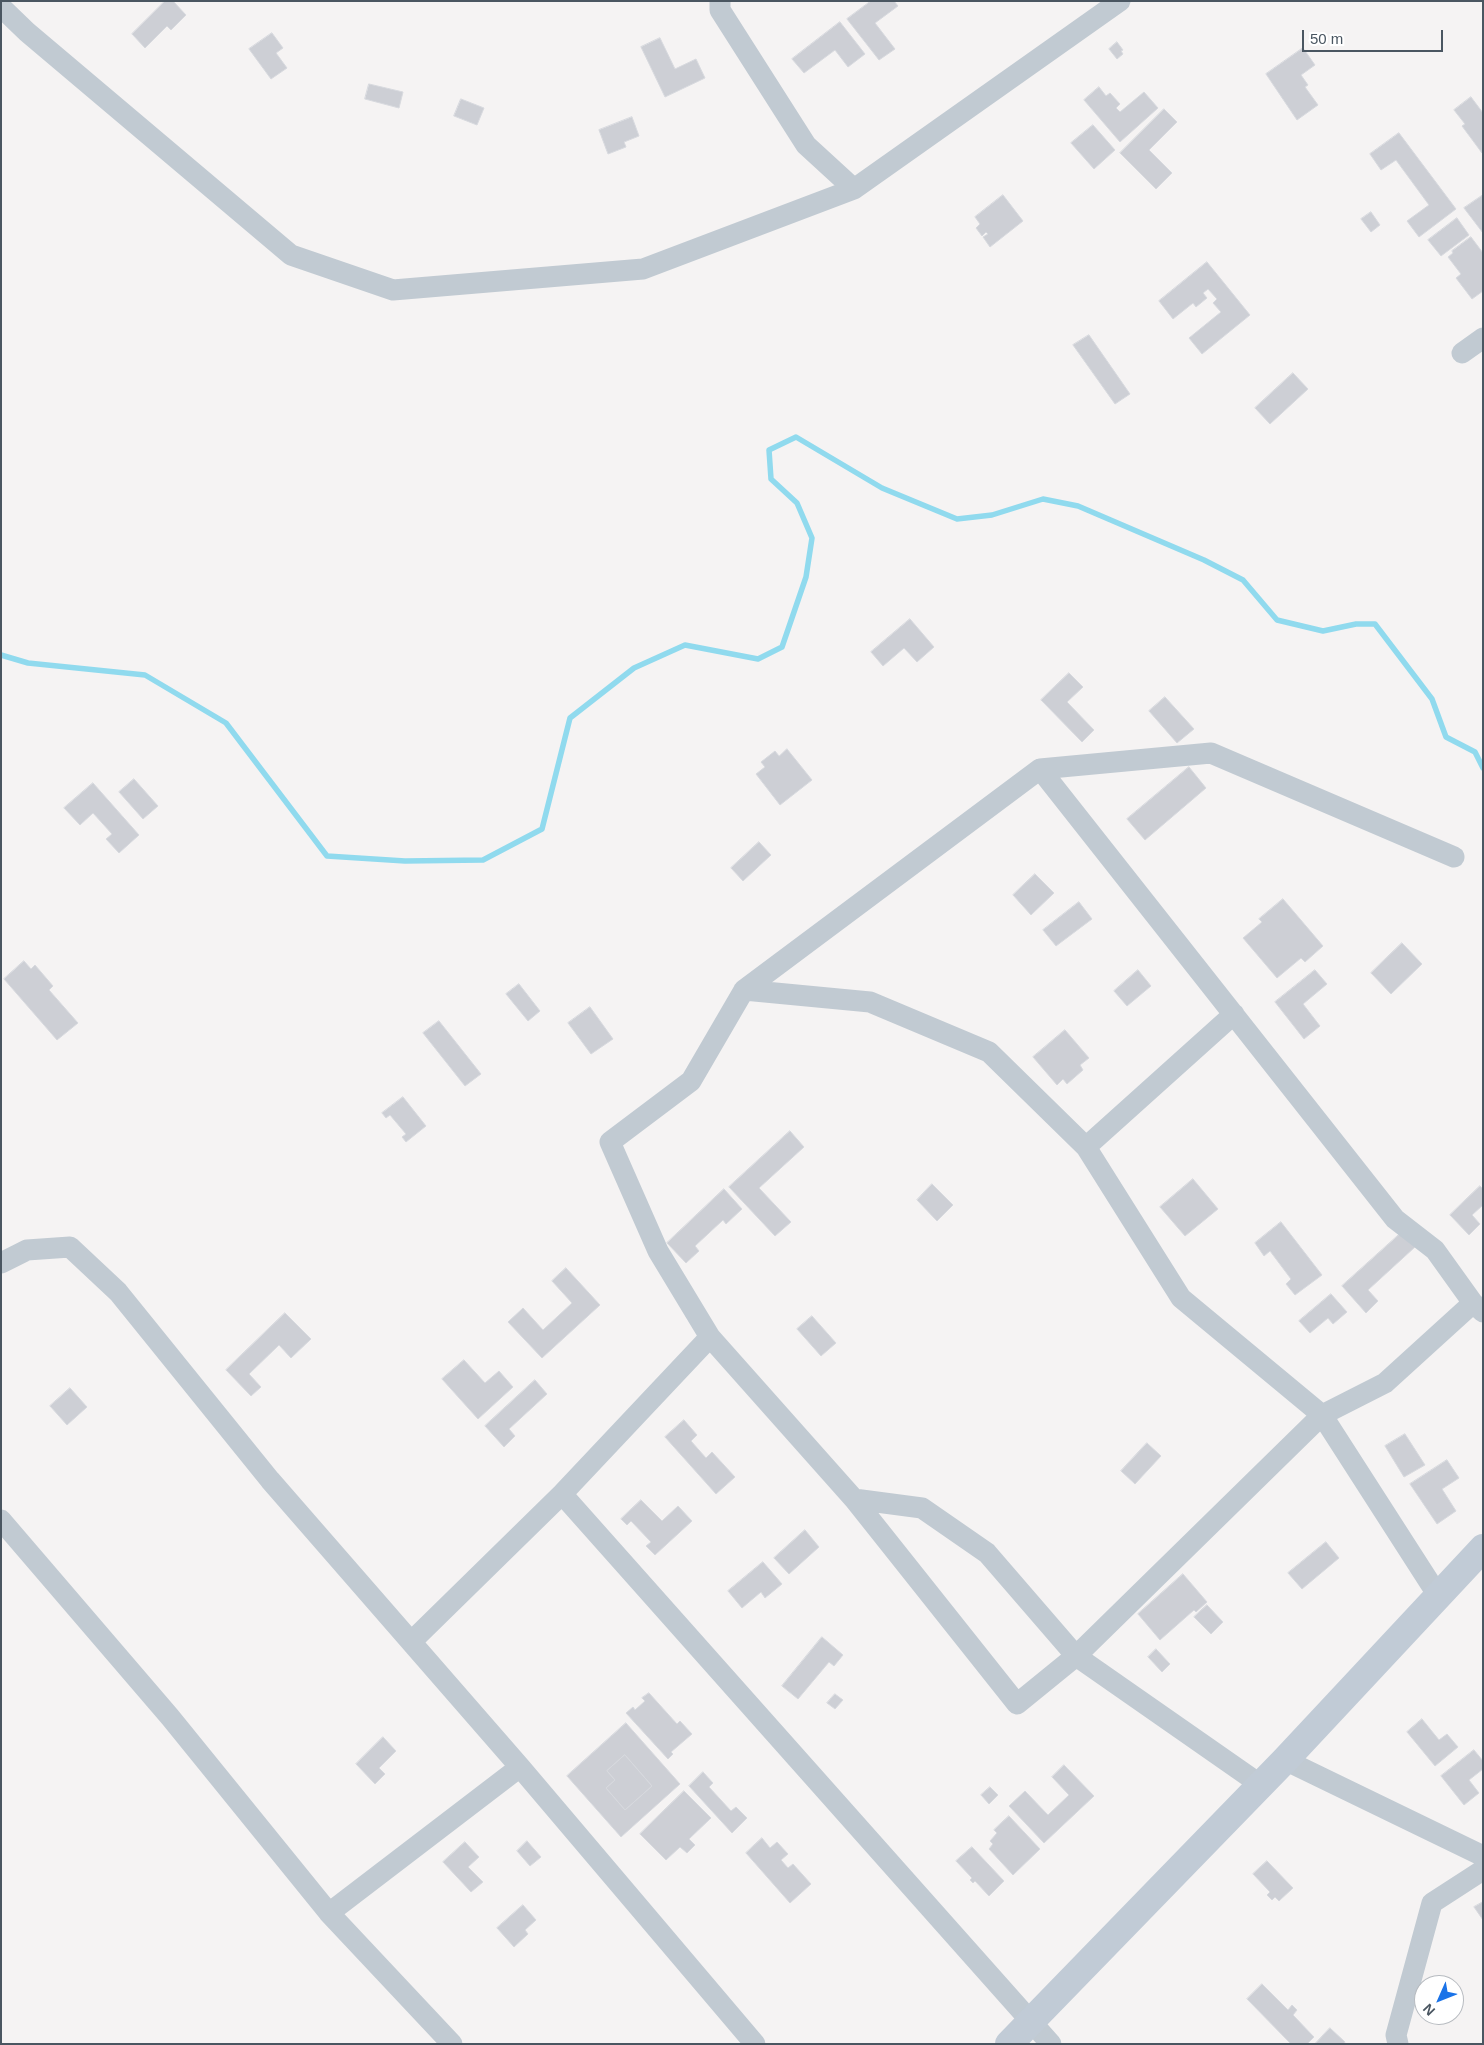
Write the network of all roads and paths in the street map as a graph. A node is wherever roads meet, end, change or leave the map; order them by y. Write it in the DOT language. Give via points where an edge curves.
graph roads {
  1 [pos="720,1"];
  2 [pos="1120,1"];
  3 [pos="1,7"];
  4 [pos="854,189"];
  5 [pos="1483,338"];
  6 [pos="1462,353"];
  7 [pos="1040,769"];
  8 [pos="1454,857"];
  9 [pos="744,990"];
  10 [pos="1234,1014"];
  11 [pos="1086,1147"];
  12 [pos="1,1263"];
  13 [pos="1478,1307"];
  14 [pos="710,1337"];
  15 [pos="1322,1415"];
  16 [pos="562,1494"];
  17 [pos="854,1499"];
  18 [pos="1,1520"];
  19 [pos="1483,1548"];
  20 [pos="1438,1594"];
  21 [pos="411,1642"];
  22 [pos="1076,1656"];
  23 [pos="1285,1760"];
  24 [pos="520,1767"];
  25 [pos="1261,1785"];
  26 [pos="1483,1856"];
  27 [pos="1483,1870"];
  28 [pos="330,1913"];
  29 [pos="1031,2020"];
  30 [pos="445,2041"];
  31 [pos="755,2044"];
  32 [pos="1009,2044"];
  33 [pos="1051,2044"];
  34 [pos="1398,2044"];
  1 -- 4 [label="street" via="720,10 806,144"];
  2 -- 4 [label="street"];
  3 -- 4 [label="street" via="291,255 393,290 643,269"];
  5 -- 6 [label="street"];
  7 -- 8 [label="street" via="1211,753"];
  7 -- 9 [label="street"];
  7 -- 10 [label="street"];
  9 -- 11 [label="street" via="870,1002 989,1052"];
  9 -- 14 [label="street" via="691,1081 610,1142 658,1251"];
  10 -- 11 [label="street"];
  10 -- 13 [label="street" via="1395,1219 1435,1250"];
  11 -- 15 [label="street" via="1182,1298"];
  12 -- 21 [label="street" via="27,1250 70,1247 118,1292 270,1480"];
  13 -- 15 [label="street" via="1385,1384"];
  14 -- 16 [label="street"];
  14 -- 17 [label="street"];
  15 -- 20 [label="street"];
  15 -- 22 [label="street"];
  16 -- 21 [label="street"];
  16 -- 29 [label="street"];
  17 -- 22 [label="street" via="922,1508 987,1553"];
  17 -- 22 [label="street" via="1017,1704"];
  18 -- 28 [label="street" via="170,1717"];
  19 -- 20 [label="street"];
  20 -- 23 [label="street"];
  21 -- 24 [label="street"];
  22 -- 25 [label="street"];
  23 -- 25 [label="street"];
  23 -- 26 [label="street"];
  24 -- 28 [label="street"];
  24 -- 31 [label="street"];
  25 -- 29 [label="street"];
  27 -- 34 [label="street" via="1432,1903 1396,2035"];
  28 -- 30 [label="street"];
  29 -- 32 [label="street"];
  29 -- 33 [label="street"];
}
